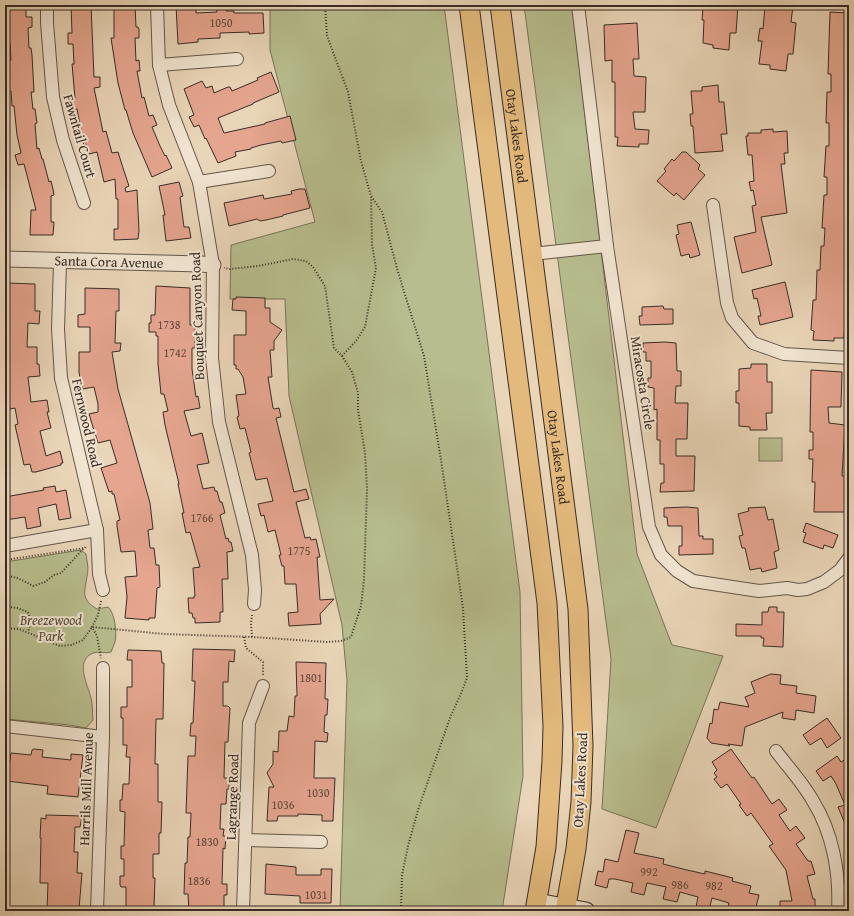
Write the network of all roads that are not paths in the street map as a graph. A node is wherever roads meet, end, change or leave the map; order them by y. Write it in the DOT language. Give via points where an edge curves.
graph roads {
  1 [pos="46,5"];
  2 [pos="157,5"];
  3 [pos="469,5"];
  4 [pos="500,5"];
  5 [pos="578,5"];
  6 [pos="237,59"];
  7 [pos="159,65"];
  8 [pos="269,171"];
  9 [pos="199,182"];
  10 [pos="84,203"];
  11 [pos="713,205"];
  12 [pos="607,246"];
  13 [pos="532,254"];
  14 [pos="5,259"];
  15 [pos="60,262"];
  16 [pos="213,265"];
  17 [pos="849,358"];
  18 [pos="97,530"];
  19 [pos="5,546"];
  20 [pos="849,558"];
  21 [pos="103,590"];
  22 [pos="254,604"];
  23 [pos="103,668"];
  24 [pos="263,686"];
  25 [pos="5,726"];
  26 [pos="103,737"];
  27 [pos="776,751"];
  28 [pos="246,840"];
  29 [pos="321,842"];
  30 [pos="536,907"];
  31 [pos="566,909"];
  32 [pos="97,911"];
  33 [pos="243,911"];
  34 [pos="586,911"];
  35 [pos="838,911"];
  1 -- 10 [label="street, Fawntail Court" via="52,97"];
  2 -- 7 [label="street, Bouquet Canyon Road"];
  3 -- 30 [label="main road, Otay Lakes Road" via="546,603 553,726 552,761 546,847"];
  4 -- 13 [label="main road, Otay Lakes Road"];
  5 -- 12 [label="street, Miracosta Circle"];
  6 -- 7 [label="street"];
  7 -- 9 [label="street, Bouquet Canyon Road" via="169,106"];
  8 -- 9 [label="street"];
  9 -- 16 [label="street, Bouquet Canyon Road"];
  11 -- 17 [label="street" via="727,303 732,318 753,342 784,354"];
  12 -- 13 [label="street"];
  12 -- 20 [label="street, Miracosta Circle" via="649,527 661,555 677,571 693,581 759,591 787,588 798,590 816,586 832,577"];
  13 -- 31 [label="main road, Otay Lakes Road" via="578,609 583,746 581,802"];
  14 -- 15 [label="street, Santa Cora Avenue"];
  15 -- 16 [label="street, Santa Cora Avenue"];
  15 -- 18 [label="street, Fernwood Road" via="58,329 61,378"];
  16 -- 22 [label="street, Bouquet Canyon Road" via="212,358 219,422 252,555"];
  18 -- 19 [label="street"];
  18 -- 21 [label="street, Fernwood Road" via="98,574"];
  23 -- 26 [label="street, Harrils Mill Avenue"];
  24 -- 28 [label="street, Lagrange Road" via="249,723"];
  25 -- 26 [label="street"];
  26 -- 32 [label="street, Harrils Mill Avenue"];
  27 -- 35 [label="street" via="813,800 824,823 837,870"];
  28 -- 29 [label="street"];
  28 -- 33 [label="street, Lagrange Road"];
  30 -- 31 [label="main road"];
  31 -- 34 [label="main road"];
}
